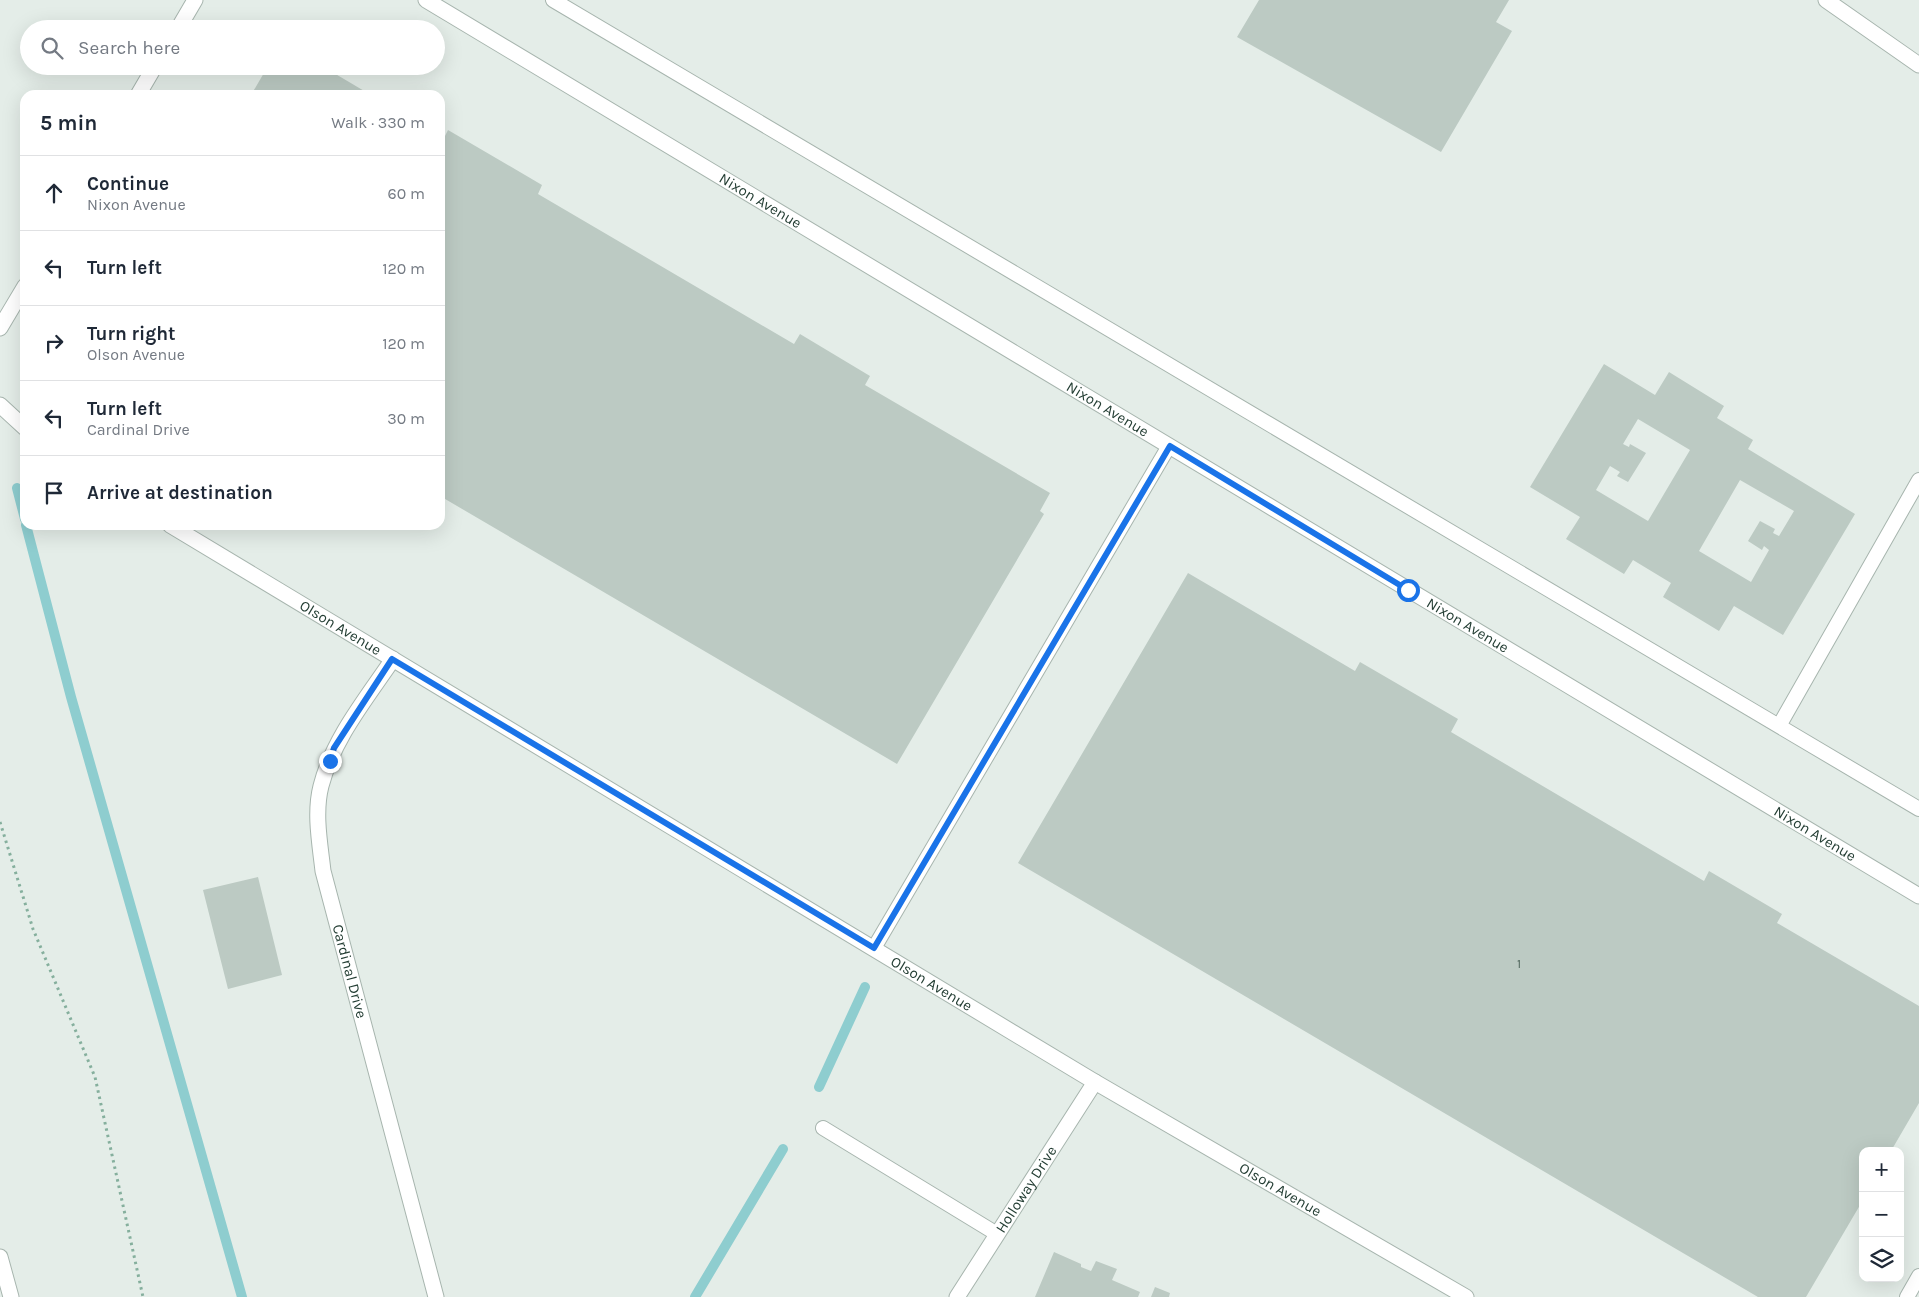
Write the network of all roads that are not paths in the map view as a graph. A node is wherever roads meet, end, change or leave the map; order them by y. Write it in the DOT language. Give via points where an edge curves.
graph roads {
  1 [pos="195,0"];
  2 [pos="426,0"];
  3 [pos="554,0"];
  4 [pos="1826,0"];
  5 [pos="183,20"];
  6 [pos="1919,65"];
  7 [pos="150,75"];
  8 [pos="141,90"];
  9 [pos="20,294"];
  10 [pos="0,328"];
  11 [pos="0,405"];
  12 [pos="20,423"];
  13 [pos="1170,446"];
  14 [pos="1919,480"];
  15 [pos="178,530"];
  16 [pos="392,659"];
  17 [pos="1779,726"];
  18 [pos="1919,809"];
  19 [pos="1919,896"];
  20 [pos="874,948"];
  21 [pos="1095,1082"];
  22 [pos="823,1128"];
  23 [pos="997,1234"];
  24 [pos="0,1258"];
  25 [pos="1919,1276"];
  26 [pos="11,1297"];
  27 [pos="436,1297"];
  28 [pos="957,1297"];
  29 [pos="1466,1297"];
  30 [pos="1907,1297"];
  1 -- 5 [label="street"];
  2 -- 13 [label="street, Nixon Avenue"];
  3 -- 17 [label="lane"];
  4 -- 6 [label="street"];
  7 -- 8 [label="street"];
  9 -- 10 [label="street"];
  11 -- 12 [label="street"];
  13 -- 19 [label="street, Nixon Avenue"];
  13 -- 20 [label="lane"];
  14 -- 17 [label="lane"];
  15 -- 16 [label="street, Olson Avenue"];
  16 -- 20 [label="street, Olson Avenue"];
  16 -- 27 [label="street, Cardinal Drive" via="334,748 321,787 318,826 324,871"];
  17 -- 18 [label="lane"];
  20 -- 21 [label="street, Olson Avenue"];
  21 -- 23 [label="street, Holloway Drive"];
  21 -- 29 [label="street, Olson Avenue"];
  22 -- 23 [label="lane"];
  23 -- 28 [label="street, Holloway Drive"];
  24 -- 26 [label="street"];
  25 -- 30 [label="lane"];
}
